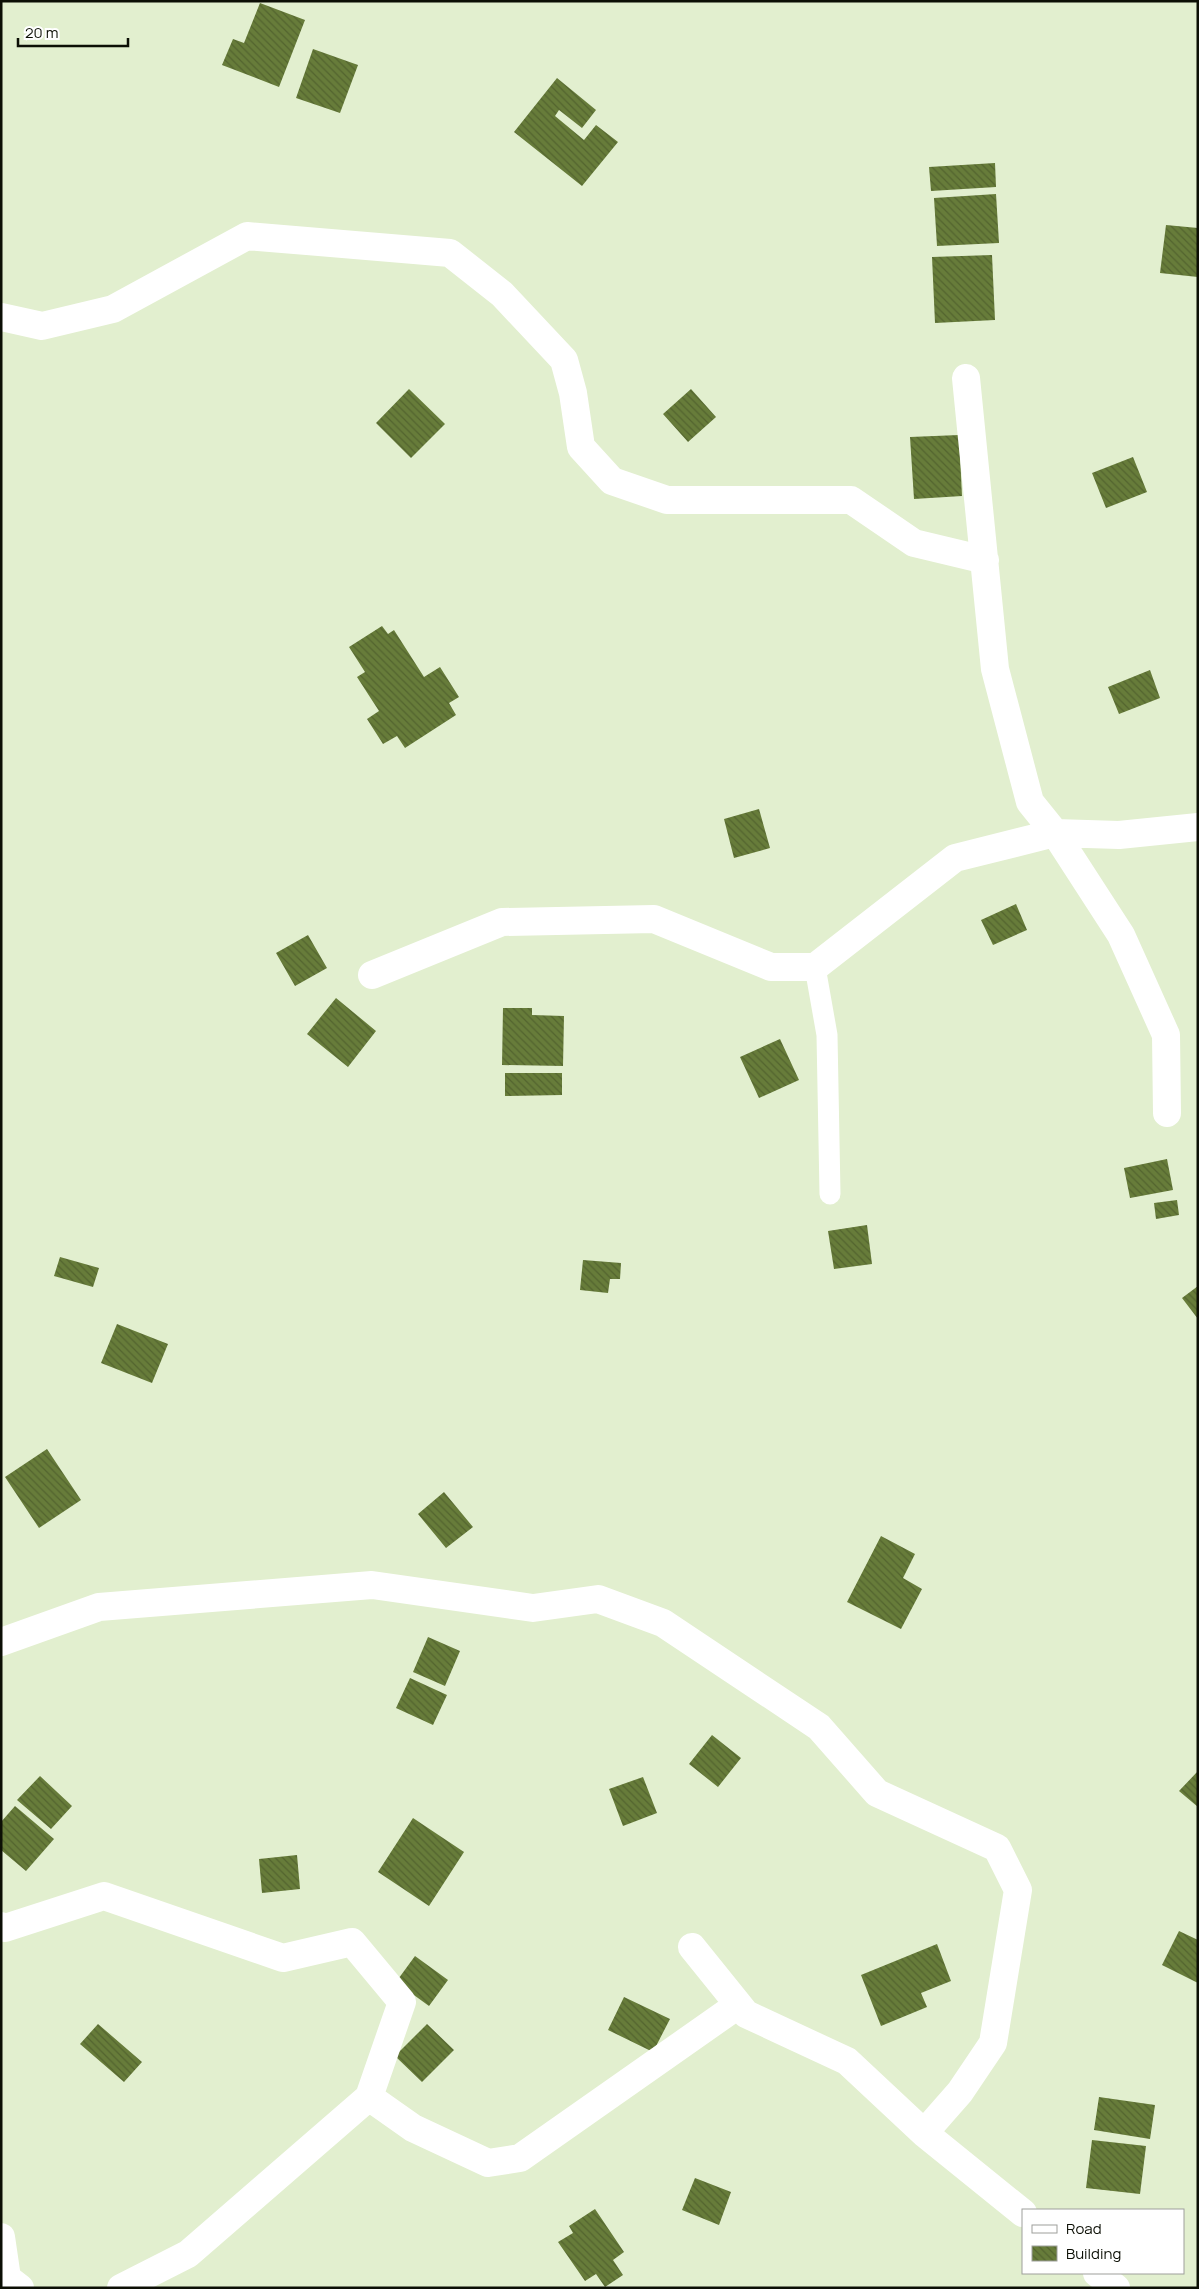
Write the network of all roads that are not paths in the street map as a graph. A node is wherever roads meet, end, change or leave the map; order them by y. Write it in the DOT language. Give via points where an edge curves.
graph roads {
  1 [pos="1,317"];
  2 [pos="966,378"];
  3 [pos="985,560"];
  4 [pos="1198,827"];
  5 [pos="1055,833"];
  6 [pos="815,968"];
  7 [pos="372,975"];
  8 [pos="1167,1113"];
  9 [pos="830,1194"];
  10 [pos="1,1642"];
  11 [pos="1,1926"];
  12 [pos="692,1947"];
  13 [pos="738,2005"];
  14 [pos="369,2096"];
  15 [pos="924,2133"];
  16 [pos="1022,2212"];
  17 [pos="1,2237"];
  18 [pos="1098,2274"];
  19 [pos="20,2288"];
  20 [pos="121,2288"];
  21 [pos="1116,2288"];
  1 -- 3 [label="street" via="42,326 113,309 247,236 450,253 502,294 564,360 573,393 581,447 612,481 666,500 851,500 914,543"];
  2 -- 3 [label="street"];
  3 -- 5 [label="street" via="995,669 1030,802"];
  4 -- 5 [label="street" via="1119,835"];
  5 -- 6 [label="street" via="954,858"];
  5 -- 8 [label="street" via="1121,935 1166,1035"];
  6 -- 7 [label="street" via="771,967 654,919 502,922"];
  6 -- 9 [label="lane" via="827,1035"];
  10 -- 15 [label="street" via="99,1608 372,1585 533,1608 598,1599 663,1623 819,1726 877,1793 997,1848 1014,1881 1018,1890 992,2043 960,2092"];
  11 -- 14 [label="street" via="5,1928 104,1896 283,1958 352,1942 402,2002"];
  12 -- 13 [label="street"];
  13 -- 14 [label="street" via="520,2158 488,2163 412,2128"];
  13 -- 15 [label="street" via="746,2014 847,2062"];
  14 -- 20 [label="street" via="188,2254"];
  15 -- 16 [label="street"];
  17 -- 19 [label="street" via="7,2278"];
  18 -- 21 [label="street"];
}
